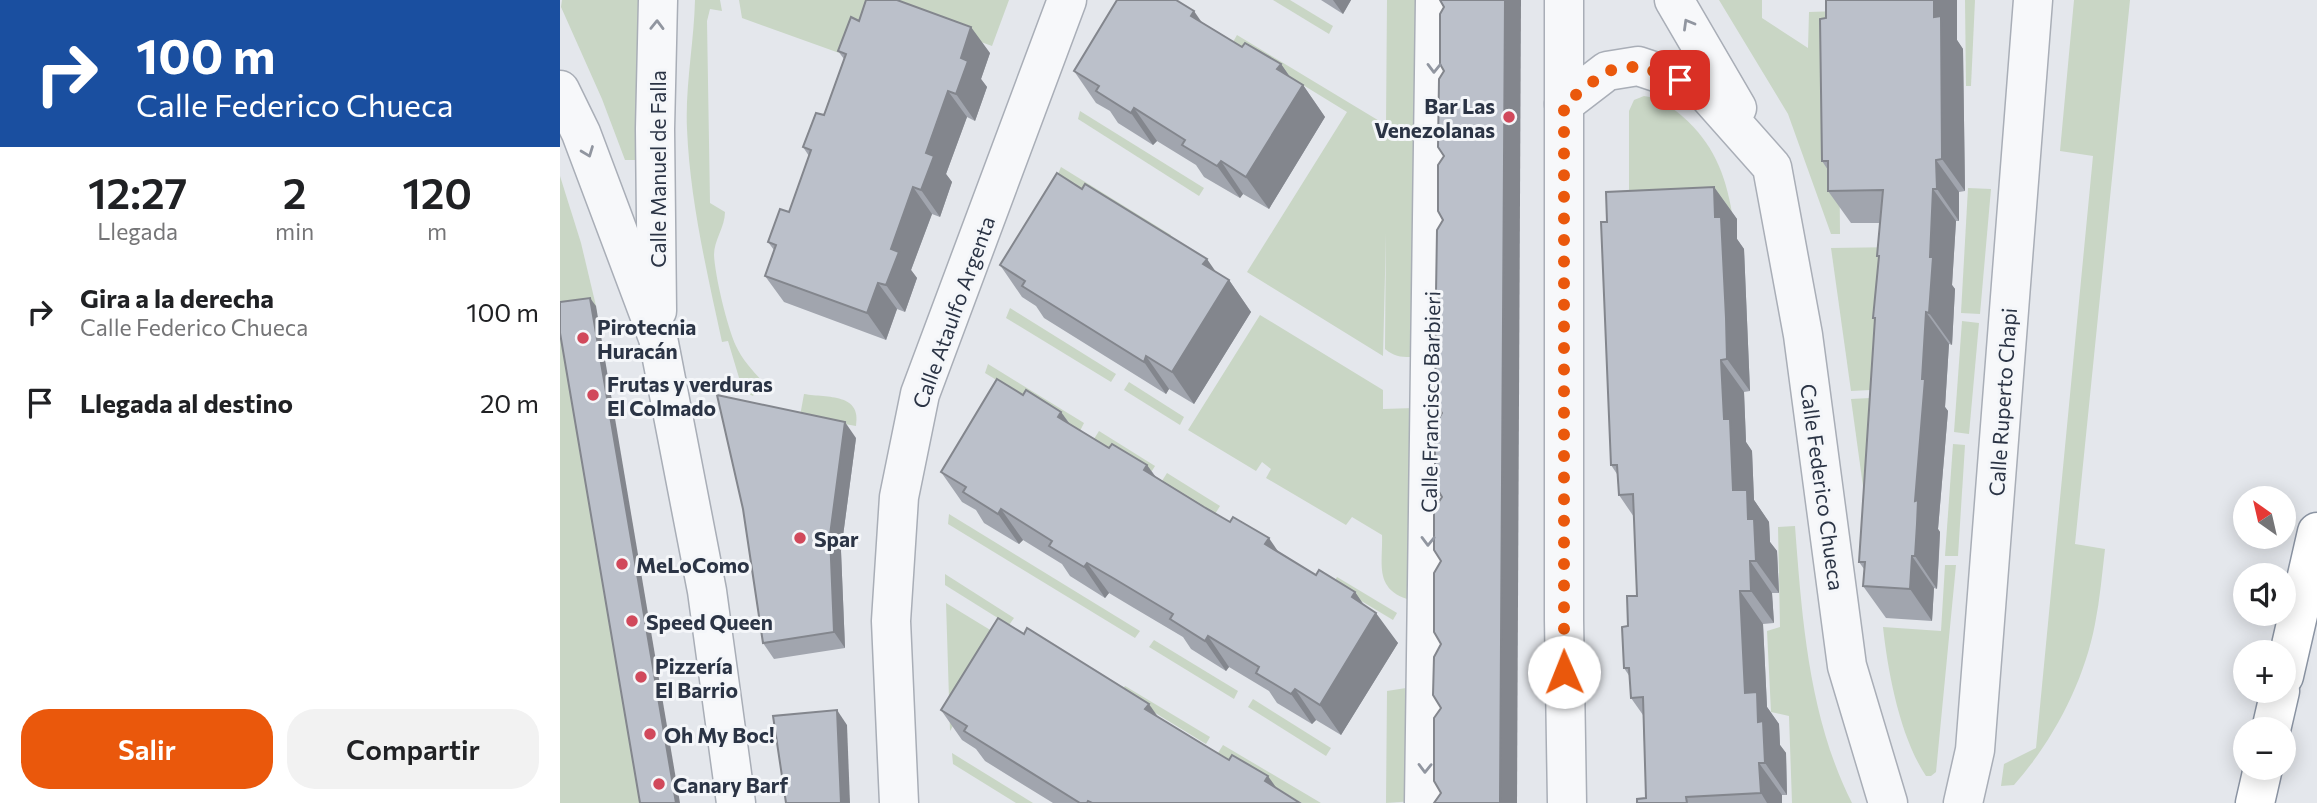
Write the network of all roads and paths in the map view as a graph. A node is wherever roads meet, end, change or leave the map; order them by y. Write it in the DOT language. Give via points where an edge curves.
graph roads {
  1 [pos="658,0"];
  2 [pos="1067,0"];
  3 [pos="1435,0"];
  4 [pos="1564,0"];
  5 [pos="1674,0"];
  6 [pos="2033,0"];
  7 [pos="560,90"];
  8 [pos="1564,104"];
  9 [pos="1772,167"];
  10 [pos="658,338"];
  11 [pos="2317,531"];
  12 [pos="2292,640"];
  13 [pos="2260,780"];
  14 [pos="736,803"];
  15 [pos="899,803"];
  16 [pos="1424,803"];
  17 [pos="1567,803"];
  18 [pos="1888,803"];
  19 [pos="1963,803"];
  20 [pos="2255,803"];
  10 -- 1 [label="street, Calle Manuel de Falla, one-way"];
  2 -- 15 [label="street, Calle Ataulfo Argenta" via="920,394 899,497 891,621"];
  3 -- 16 [label="street, Calle Francisco Barbieri, one-way"];
  4 -- 8 [label="street"];
  9 -- 5 [label="street, Calle Federico Chueca, one-way"];
  6 -- 19 [label="street, Calle Ruperto Chapi" via="1975,750"];
  7 -- 10 [label="street, Calle Manuel de Falla, one-way" via="581,133"];
  8 -- 9 [label="street" via="1607,71 1638,66 1700,87"];
  8 -- 17 [label="street"];
  9 -- 18 [label="street, Calle Federico Chueca" via="1803,335 1847,666"];
  10 -- 14 [label="street, Calle Manuel de Falla" via="707,591"];
  11 -- 12 [label="highway"];
  13 -- 20 [label="highway"];
}
